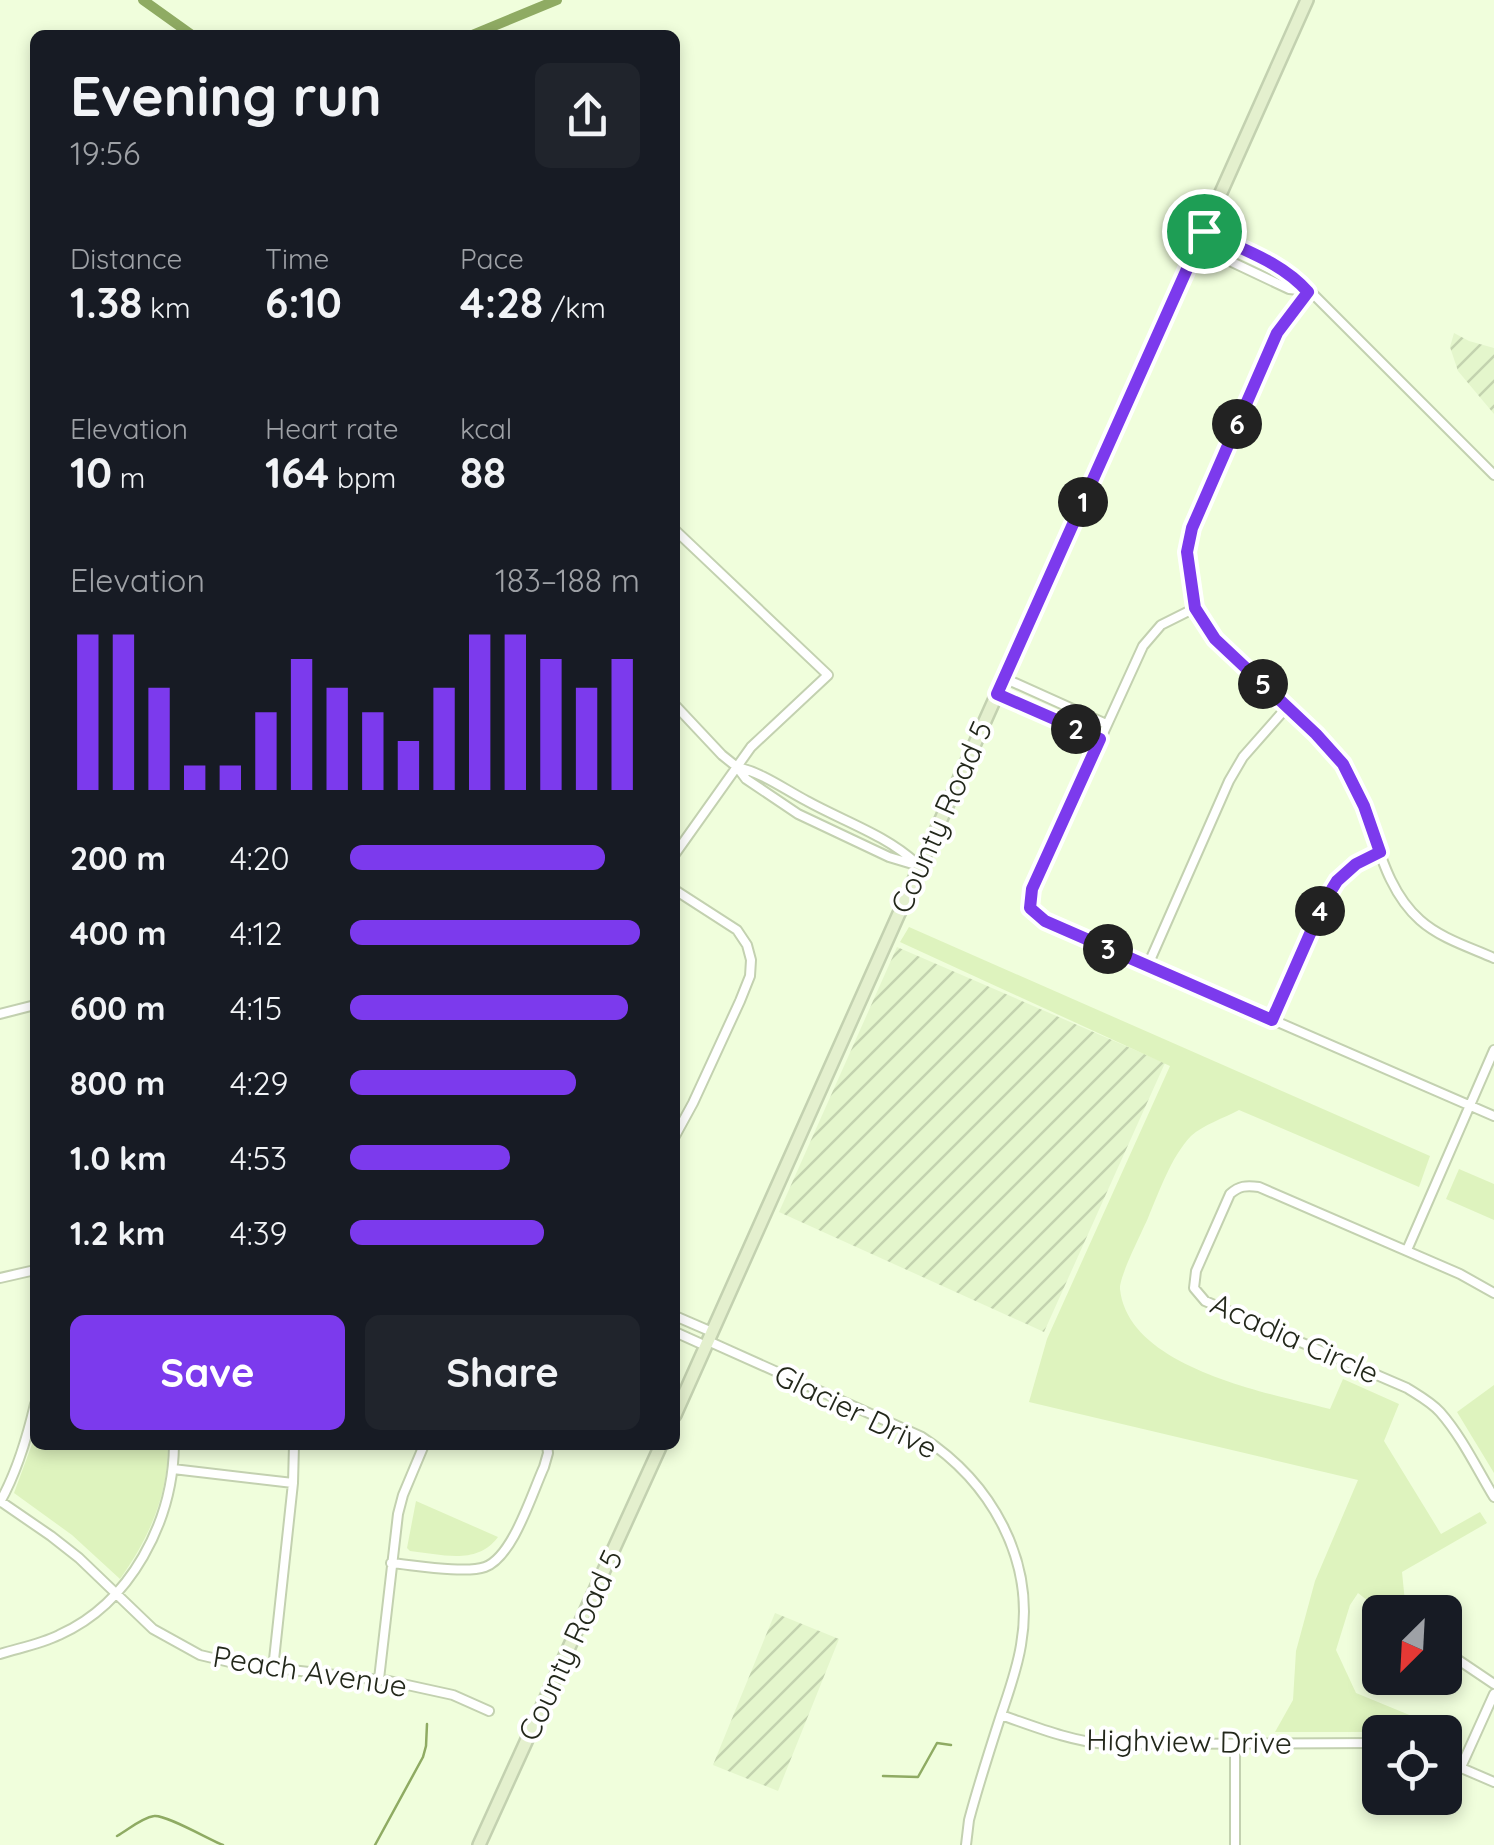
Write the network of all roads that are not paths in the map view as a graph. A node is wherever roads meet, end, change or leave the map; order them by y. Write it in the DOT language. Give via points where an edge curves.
graph roads {
  1 [pos="1307,0"];
  2 [pos="1204,231"];
  3 [pos="1198,246"];
  4 [pos="1308,292"];
  5 [pos="1494,475"];
  6 [pos="680,535"];
  7 [pos="1195,608"];
  8 [pos="1004,678"];
  9 [pos="997,694"];
  10 [pos="1288,707"];
  11 [pos="680,710"];
  12 [pos="1106,724"];
  13 [pos="1100,739"];
  14 [pos="737,767"];
  15 [pos="680,847"];
  16 [pos="1380,852"];
  17 [pos="919,866"];
  18 [pos="680,893"];
  19 [pos="1494,958"];
  20 [pos="1148,966"];
  21 [pos="30,1006"];
  22 [pos="0,1014"];
  23 [pos="1272,1020"];
  24 [pos="1494,1050"];
  25 [pos="1469,1105"];
  26 [pos="1494,1116"];
  27 [pos="680,1127"];
  28 [pos="1407,1250"];
  29 [pos="30,1271"];
  30 [pos="0,1278"];
  31 [pos="1494,1293"];
  32 [pos="680,1320"];
  33 [pos="680,1333"];
  34 [pos="709,1340"];
  35 [pos="680,1404"];
  36 [pos="30,1425"];
  37 [pos="174,1450"];
  38 [pos="294,1450"];
  39 [pos="422,1450"];
  40 [pos="548,1450"];
  41 [pos="659,1450"];
  42 [pos="173,1469"];
  43 [pos="293,1482"];
  44 [pos="1494,1497"];
  45 [pos="0,1502"];
  46 [pos="392,1562"];
  47 [pos="116,1594"];
  48 [pos="0,1654"];
  49 [pos="1462,1662"];
  50 [pos="273,1668"];
  51 [pos="379,1679"];
  52 [pos="1494,1684"];
  53 [pos="1494,1694"];
  54 [pos="490,1710"];
  55 [pos="1001,1716"];
  56 [pos="1362,1743"];
  57 [pos="1235,1744"];
  58 [pos="1462,1763"];
  59 [pos="1462,1768"];
  60 [pos="1494,1782"];
  61 [pos="485,1843"];
  62 [pos="966,1845"];
  63 [pos="1235,1845"];
  1 -- 2 [label="street, County Road 5"];
  2 -- 3 [label="street, County Road 5"];
  2 -- 4 [label="street" via="1278,265"];
  3 -- 4 [label="street"];
  3 -- 8 [label="street, County Road 5"];
  4 -- 5 [label="street"];
  4 -- 7 [label="street" via="1277,333 1192,528 1187,552"];
  6 -- 14 [label="street" via="828,674"];
  7 -- 10 [label="street" via="1215,639"];
  7 -- 12 [label="street" via="1143,646"];
  8 -- 9 [label="street, County Road 5"];
  8 -- 12 [label="street"];
  9 -- 13 [label="street"];
  9 -- 17 [label="street, County Road 5"];
  10 -- 16 [label="street" via="1343,764"];
  10 -- 20 [label="street" via="1229,782"];
  11 -- 14 [label="street"];
  12 -- 13 [label="street"];
  13 -- 20 [label="street" via="1032,889 1030,908 1045,921"];
  14 -- 15 [label="street"];
  14 -- 17 [label="street" via="899,847"];
  14 -- 17 [label="street" via="798,814"];
  16 -- 19 [label="street" via="1394,887 1419,920"];
  16 -- 23 [label="street" via="1337,881"];
  17 -- 34 [label="street, County Road 5"];
  18 -- 27 [label="street" via="737,930 751,960 750,976"];
  20 -- 23 [label="street"];
  21 -- 22 [label="street"];
  23 -- 25 [label="street"];
  24 -- 25 [label="street"];
  25 -- 26 [label="street"];
  25 -- 28 [label="street"];
  28 -- 31 [label="street, Acadia Circle"];
  28 -- 44 [label="street, Acadia Circle" via="1246,1186 1230,1194 1194,1288 1205,1300 1424,1399 1450,1425"];
  29 -- 30 [label="street"];
  32 -- 34 [label="street"];
  33 -- 34 [label="street"];
  34 -- 35 [label="street, County Road 5"];
  34 -- 55 [label="street, Glacier Drive" via="922,1437 983,1491 1009,1538 1022,1587 1022,1644"];
  36 -- 45 [label="street"];
  37 -- 42 [label="street"];
  38 -- 43 [label="street"];
  39 -- 46 [label="street" via="403,1495"];
  40 -- 46 [label="street" via="508,1547 488,1566"];
  41 -- 61 [label="street, County Road 5"];
  42 -- 43 [label="street"];
  42 -- 47 [label="street" via="159,1524"];
  43 -- 50 [label="street"];
  45 -- 47 [label="street, Peach Avenue" via="65,1547"];
  46 -- 51 [label="street"];
  47 -- 48 [label="street" via="58,1636"];
  47 -- 50 [label="street, Peach Avenue" via="159,1634 200,1655"];
  49 -- 52 [label="street"];
  50 -- 51 [label="street, Peach Avenue"];
  51 -- 54 [label="street, Peach Avenue"];
  53 -- 58 [label="street"];
  55 -- 57 [label="street, Highview Drive" via="1086,1742"];
  55 -- 62 [label="street, Glacier Drive"];
  56 -- 57 [label="street, Highview Drive"];
  57 -- 63 [label="street"];
  59 -- 60 [label="street"];
}
